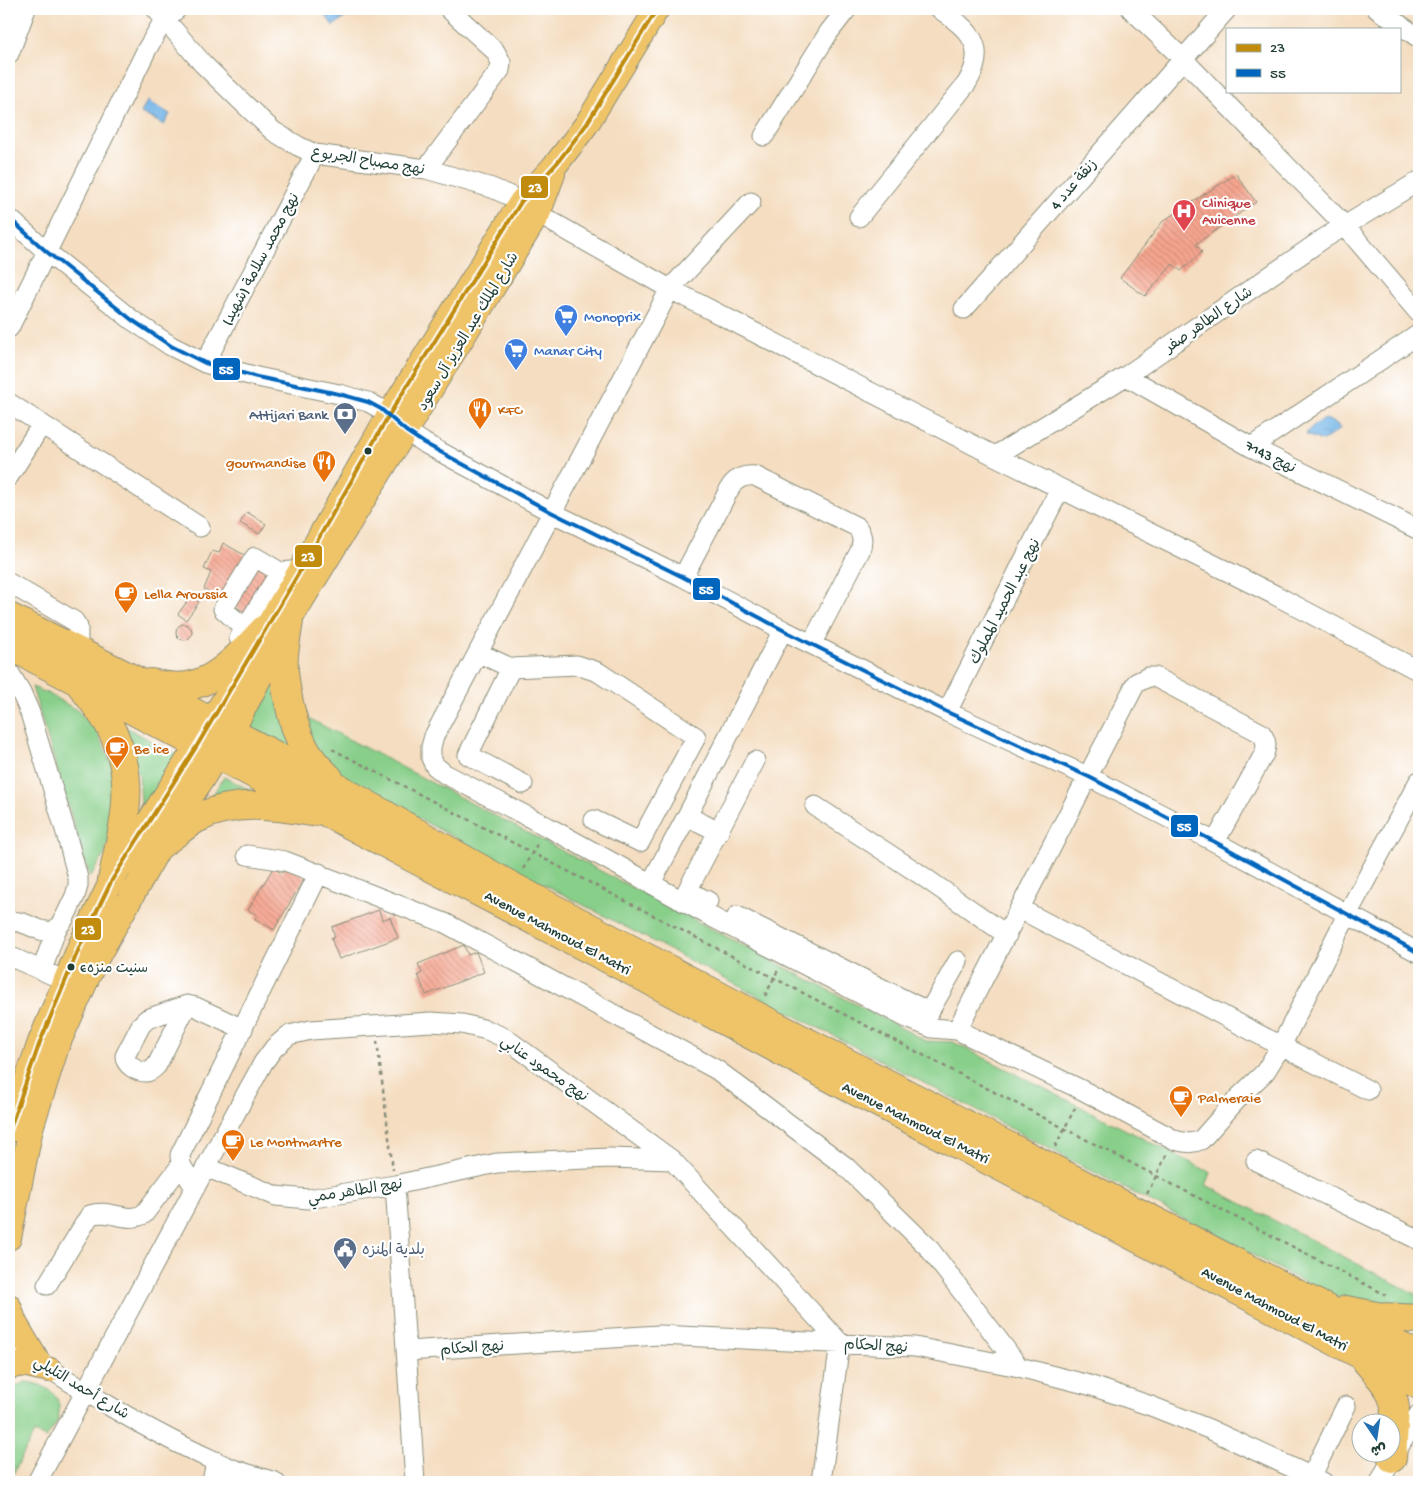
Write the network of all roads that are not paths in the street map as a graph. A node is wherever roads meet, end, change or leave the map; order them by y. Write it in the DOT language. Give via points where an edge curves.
graph roads {
  1 [pos="26,9"];
  2 [pos="449,9"];
  3 [pos="657,9"];
  4 [pos="847,9"];
  5 [pos="1131,9"];
  6 [pos="1227,9"];
  7 [pos="1376,9"];
  8 [pos="951,12"];
  9 [pos="166,13"];
  10 [pos="1419,38"];
  11 [pos="9,52"];
  12 [pos="1182,58"];
  13 [pos="764,136"];
  14 [pos="315,154"];
  15 [pos="426,169"];
  16 [pos="1419,181"];
  17 [pos="751,202"];
  18 [pos="529,208"];
  19 [pos="860,217"];
  20 [pos="9,218"];
  21 [pos="1345,226"];
  22 [pos="47,252"];
  23 [pos="670,289"];
  24 [pos="964,309"];
  25 [pos="1419,313"];
  26 [pos="9,328"];
  27 [pos="1419,334"];
  28 [pos="205,363"];
  29 [pos="1126,376"];
  30 [pos="9,403"];
  31 [pos="398,423"];
  32 [pos="42,424"];
  33 [pos="1252,447"];
  34 [pos="995,456"];
  35 [pos="9,476"];
  36 [pos="1060,489"];
  37 [pos="551,512"];
  38 [pos="200,527"];
  39 [pos="1419,530"];
  40 [pos="290,571"];
  41 [pos="683,577"];
  42 [pos="9,583"];
  43 [pos="9,617"];
  44 [pos="783,630"];
  45 [pos="259,631"];
  46 [pos="812,643"];
  47 [pos="9,645"];
  48 [pos="78,651"];
  49 [pos="479,653"];
  50 [pos="511,668"];
  51 [pos="1419,671"];
  52 [pos="9,672"];
  53 [pos="77,680"];
  54 [pos="140,682"];
  55 [pos="947,712"];
  56 [pos="214,738"];
  57 [pos="755,762"];
  58 [pos="1089,777"];
  59 [pos="1419,781"];
  60 [pos="524,784"];
  61 [pos="338,788"];
  62 [pos="1415,802"];
  63 [pos="815,806"];
  64 [pos="688,816"];
  65 [pos="336,817"];
  66 [pos="594,820"];
  67 [pos="718,832"];
  68 [pos="1215,842"];
  69 [pos="161,844"];
  70 [pos="247,856"];
  71 [pos="319,873"];
  72 [pos="112,880"];
  73 [pos="651,882"];
  74 [pos="1020,909"];
  75 [pos="1348,912"];
  76 [pos="9,922"];
  77 [pos="56,930"];
  78 [pos="1007,935"];
  79 [pos="1419,953"];
  80 [pos="9,956"];
  81 [pos="958,961"];
  82 [pos="42,970"];
  83 [pos="66,981"];
  84 [pos="187,1005"];
  85 [pos="242,1029"];
  86 [pos="957,1030"];
  87 [pos="1281,1046"];
  88 [pos="1368,1090"];
  89 [pos="9,1131"];
  90 [pos="672,1160"];
  91 [pos="1256,1161"];
  92 [pos="181,1165"];
  93 [pos="206,1167"];
  94 [pos="395,1185"];
  95 [pos="194,1188"];
  96 [pos="9,1238"];
  97 [pos="1419,1240"];
  98 [pos="47,1285"];
  99 [pos="1318,1304"];
  100 [pos="9,1306"];
  101 [pos="1419,1319"];
  102 [pos="9,1340"];
  103 [pos="840,1343"];
  104 [pos="407,1351"];
  105 [pos="1358,1352"];
  106 [pos="1419,1356"];
  107 [pos="44,1366"];
  108 [pos="9,1367"];
  109 [pos="1019,1367"];
  110 [pos="1419,1384"];
  111 [pos="86,1391"];
  112 [pos="1346,1406"];
  113 [pos="1396,1414"];
  114 [pos="1419,1414"];
  115 [pos="1400,1445"];
  116 [pos="216,1461"];
  117 [pos="1389,1464"];
  118 [pos="1317,1479"];
  119 [pos="37,1482"];
  120 [pos="212,1482"];
  121 [pos="275,1482"];
  122 [pos="415,1482"];
  123 [pos="821,1482"];
  124 [pos="1380,1482"];
  1 -- 11 [label="street"];
  2 -- 15 [label="street" via="495,51 501,62 500,70"];
  3 -- 18 [label="main road, شارع الملك عبد العزيز آل سعود" via="586,125"];
  4 -- 13 [label="street"];
  5 -- 12 [label="street"];
  6 -- 12 [label="street, زنقة عدد 4"];
  7 -- 10 [label="street"];
  8 -- 19 [label="street" via="974,40 978,54 975,70"];
  9 -- 14 [label="street, نهج مصباح الجربوع" via="203,64 273,131"];
  9 -- 22 [label="street"];
  12 -- 21 [label="street"];
  12 -- 24 [label="street, زنقة عدد 4"];
  14 -- 15 [label="street, نهج مصباح الجربوع"];
  14 -- 28 [label="street, نهج محمد سلامة (شهيد)"];
  15 -- 18 [label="street, نهج مصباح الجربوع" via="492,188"];
  16 -- 21 [label="street, شارع الطاهر صفر"];
  17 -- 23 [label="street"];
  18 -- 23 [label="street, نهج مصباح الجربوع"];
  18 -- 31 [label="main road, شارع الملك عبد العزيز آل سعود"];
  20 -- 22 [label="street"];
  21 -- 25 [label="street"];
  21 -- 29 [label="street, شارع الطاهر صفر"];
  22 -- 26 [label="street"];
  22 -- 28 [label="street" via="140,325"];
  23 -- 34 [label="street, نهج مصباح الجربوع"];
  23 -- 37 [label="street"];
  27 -- 33 [label="street"];
  28 -- 31 [label="street" via="368,402"];
  29 -- 33 [label="street, نهج 7143"];
  29 -- 34 [label="street, شارع الطاهر صفر"];
  30 -- 32 [label="street"];
  31 -- 37 [label="street" via="447,456"];
  31 -- 40 [label="main road, شارع الملك عبد العزيز آل سعود"];
  31 -- 45 [label="main road, شارع الملك عبد العزيز آل سعود"];
  32 -- 35 [label="street"];
  32 -- 38 [label="street"];
  33 -- 39 [label="street, نهج 7143"];
  34 -- 36 [label="street, نهج مصباح الجربوع"];
  36 -- 51 [label="street, نهج مصباح الجربوع" via="1275,595"];
  36 -- 55 [label="street, نهج عبد الحميد المملوك"];
  37 -- 41 [label="street"];
  37 -- 49 [label="street"];
  40 -- 45 [label="main road, شارع الملك عبد العزيز آل سعود"];
  40 -- 45 [label="street" via="255,557 224,610"];
  41 -- 44 [label="street"];
  41 -- 46 [label="street" via="731,486 749,475 857,528 862,534 860,551"];
  42 -- 48 [label="street" via="74,621 79,632"];
  43 -- 48 [label="highway"];
  44 -- 46 [label="street"];
  44 -- 64 [label="street"];
  45 -- 54 [label="highway" via="210,678 176,687"];
  45 -- 56 [label="main road, شارع الملك عبد العزيز آل سعود"];
  45 -- 61 [label="highway" via="284,656 289,700 297,731 308,753"];
  46 -- 55 [label="street"];
  47 -- 53 [label="highway"];
  48 -- 54 [label="highway"];
  49 -- 50 [label="street"];
  49 -- 73 [label="street" via="434,736 431,747 435,766"];
  50 -- 60 [label="street" via="468,755"];
  50 -- 66 [label="street" via="577,665 598,672 696,737 640,842"];
  52 -- 77 [label="street" via="30,713 77,870 75,896"];
  53 -- 56 [label="highway"];
  53 -- 72 [label="highway" via="107,721 126,771 128,789 124,824"];
  54 -- 56 [label="highway"];
  55 -- 58 [label="street"];
  56 -- 61 [label="highway, Avenue Mahmoud El Matri"];
  56 -- 65 [label="highway, Avenue Mahmoud El Matri"];
  56 -- 69 [label="main road"];
  56 -- 72 [label="main road"];
  57 -- 67 [label="street"];
  58 -- 68 [label="street"];
  58 -- 68 [label="street" via="1136,683 1155,677 1261,733 1264,738 1264,754"];
  58 -- 74 [label="street"];
  59 -- 62 [label="street"];
  61 -- 99 [label="highway, Avenue Mahmoud El Matri" via="755,1015"];
  62 -- 75 [label="street"];
  63 -- 78 [label="street"];
  64 -- 67 [label="street"];
  64 -- 73 [label="street"];
  65 -- 69 [label="highway" via="284,807 257,805 234,808 196,819"];
  65 -- 105 [label="highway, Avenue Mahmoud El Matri"];
  67 -- 81 [label="street" via="687,891 929,1012"];
  68 -- 75 [label="street"];
  69 -- 96 [label="main road" via="95,961 57,1046 31,1128"];
  70 -- 71 [label="street" via="285,861"];
  71 -- 85 [label="street"];
  71 -- 109 [label="street" via="446,923 717,1070 845,1166 928,1247"];
  72 -- 83 [label="main road"];
  73 -- 86 [label="street" via="907,1018 932,1028"];
  74 -- 78 [label="street"];
  74 -- 87 [label="street"];
  75 -- 79 [label="street"];
  75 -- 87 [label="street"];
  76 -- 77 [label="street" via="16,921 45,932"];
  77 -- 82 [label="street"];
  78 -- 86 [label="street"];
  80 -- 82 [label="street"];
  82 -- 83 [label="street"];
  83 -- 89 [label="main road" via="40,1042"];
  84 -- 85 [label="street"];
  85 -- 92 [label="street" via="180,1155"];
  86 -- 87 [label="street" via="1183,1143 1201,1140 1265,1072"];
  87 -- 88 [label="street"];
  90 -- 93 [label="street, نهج محمود عنابي" via="505,1038 462,1024 431,1022 311,1030 289,1035 263,1063"];
  90 -- 94 [label="street, نهج الطاهر ممي" via="610,1158 497,1163"];
  90 -- 103 [label="street, نهج محمود عنابي"];
  91 -- 97 [label="street"];
  92 -- 95 [label="street"];
  92 -- 98 [label="street" via="144,1214 136,1218 99,1212 90,1215"];
  93 -- 94 [label="street, نهج الطاهر ممي" via="276,1196 292,1198 326,1197"];
  93 -- 95 [label="street"];
  94 -- 104 [label="street"];
  95 -- 111 [label="street"];
  99 -- 101 [label="highway" via="1382,1317"];
  99 -- 106 [label="highway, Avenue Mahmoud El Matri"];
  100 -- 107 [label="main road" via="15,1323"];
  102 -- 107 [label="street, شارع أحمد التليلي"];
  103 -- 104 [label="street, نهج الحكام" via="659,1336"];
  103 -- 109 [label="street, نهج الحكام" via="915,1347"];
  103 -- 123 [label="street"];
  104 -- 122 [label="street"];
  105 -- 110 [label="highway, Avenue Mahmoud El Matri"];
  105 -- 113 [label="highway" via="1390,1390"];
  107 -- 108 [label="main road" via="22,1364"];
  107 -- 111 [label="street, شارع أحمد التليلي"];
  109 -- 118 [label="street, نهج الحكام" via="1089,1385 1151,1406"];
  111 -- 116 [label="street, شارع أحمد التليلي"];
  111 -- 119 [label="street"];
  112 -- 118 [label="street"];
  114 -- 115 [label="street"];
  116 -- 120 [label="street"];
  116 -- 121 [label="street, شارع أحمد التليلي"];
  117 -- 124 [label="street"];
}
